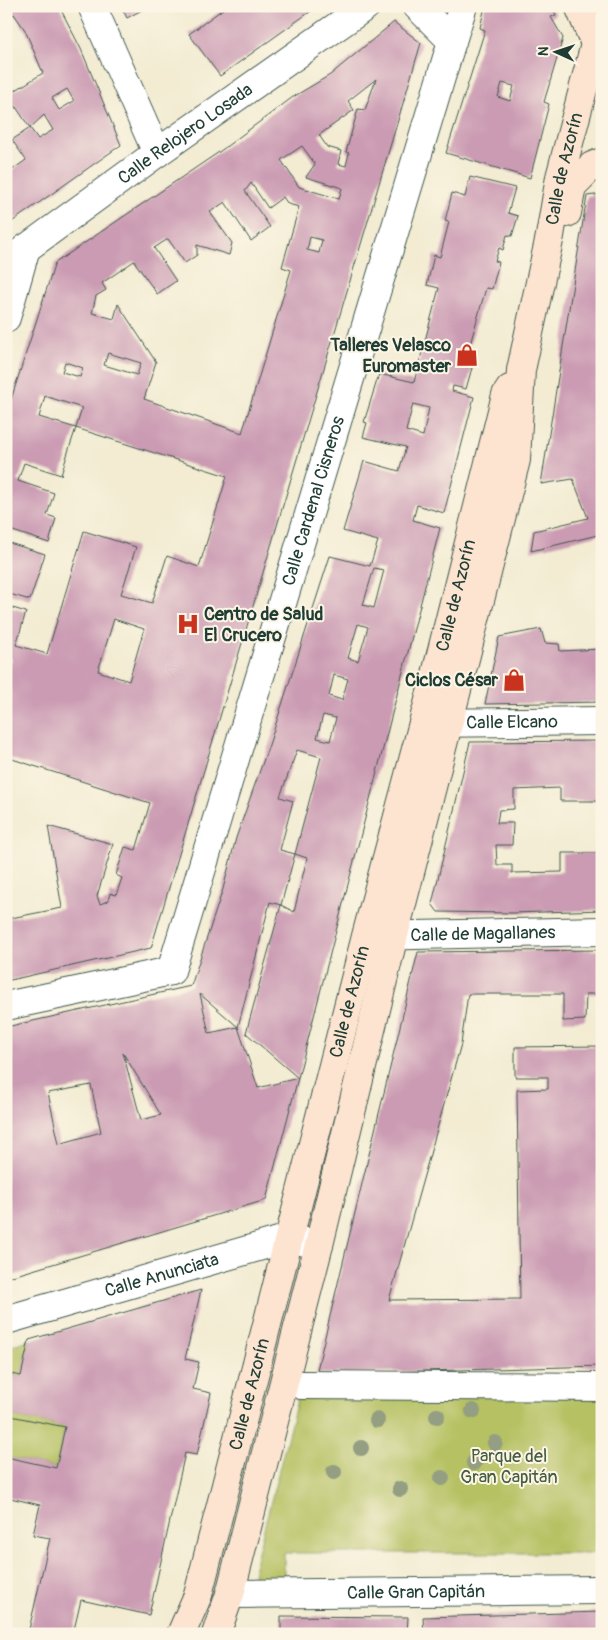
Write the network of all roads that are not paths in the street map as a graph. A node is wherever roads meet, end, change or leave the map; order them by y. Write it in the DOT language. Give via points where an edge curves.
graph roads {
  1 [pos="92,6"];
  2 [pos="366,6"];
  3 [pos="417,6"];
  4 [pos="463,6"];
  5 [pos="579,6"];
  6 [pos="452,41"];
  7 [pos="598,52"];
  8 [pos="602,139"];
  9 [pos="157,153"];
  10 [pos="597,164"];
  11 [pos="550,236"];
  12 [pos="16,256"];
  13 [pos="6,318"];
  14 [pos="602,721"];
  15 [pos="436,723"];
  16 [pos="602,931"];
  17 [pos="394,935"];
  18 [pos="366,936"];
  19 [pos="6,1006"];
  20 [pos="290,1238"];
  21 [pos="318,1245"];
  22 [pos="6,1320"];
  23 [pos="300,1385"];
  24 [pos="602,1387"];
  25 [pos="602,1590"];
  26 [pos="230,1594"];
  27 [pos="181,1634"];
  28 [pos="216,1634"];
  1 -- 9 [label="street"];
  2 -- 9 [label="street, Calle Relojero Losada"];
  3 -- 6 [label="street"];
  4 -- 6 [label="street, Calle Cardenal Cisneros"];
  5 -- 7 [label="main road"];
  6 -- 19 [label="street, Calle Cardenal Cisneros" via="171,971"];
  7 -- 11 [label="main road, Calle de Azorín" via="560,177"];
  8 -- 10 [label="main road"];
  9 -- 12 [label="street, Calle Relojero Losada"];
  10 -- 11 [label="main road, Calle de Azorín" via="572,186 567,213"];
  11 -- 15 [label="main road, Calle de Azorín" via="520,370 506,395"];
  12 -- 13 [label="street"];
  14 -- 15 [label="street, Calle Elcano"];
  15 -- 17 [label="main road, Calle de Azorín"];
  15 -- 18 [label="main road, Calle de Azorín"];
  16 -- 17 [label="street, Calle de Magallanes"];
  17 -- 18 [label="street, Calle de Magallanes"];
  17 -- 21 [label="main road, Calle de Azorín"];
  18 -- 20 [label="main road, Calle de Azorín"];
  20 -- 21 [label="street"];
  20 -- 22 [label="street, Calle Anunciata"];
  20 -- 27 [label="main road, Calle de Azorín" via="198,1595"];
  21 -- 26 [label="main road, Calle de Azorín"];
  23 -- 24 [label="street"];
  25 -- 26 [label="street, Calle Gran Capitán"];
  26 -- 28 [label="main road, Calle de Azorín"];
}
